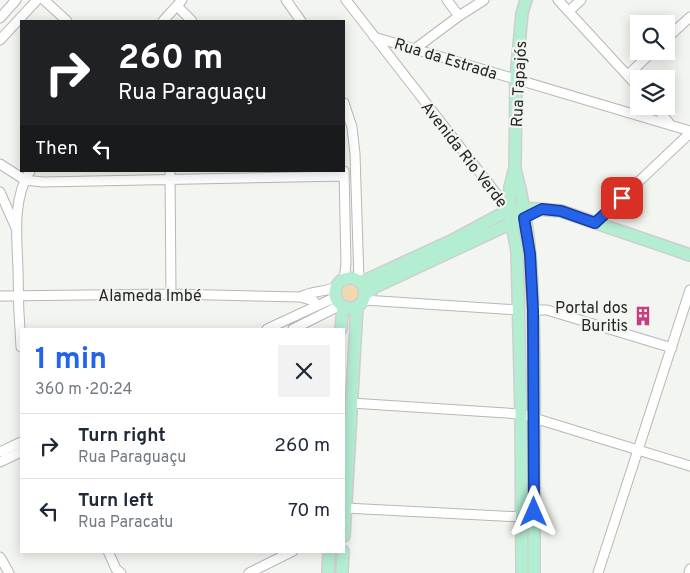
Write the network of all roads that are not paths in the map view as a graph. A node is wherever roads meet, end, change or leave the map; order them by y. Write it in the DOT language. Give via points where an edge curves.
graph roads {
  1 [pos="16,0"];
  2 [pos="37,0"];
  3 [pos="44,0"];
  4 [pos="286,0"];
  5 [pos="346,0"];
  6 [pos="447,0"];
  7 [pos="484,0"];
  8 [pos="526,0"];
  9 [pos="558,0"];
  10 [pos="581,0"];
  11 [pos="180,3"];
  12 [pos="569,11"];
  13 [pos="459,16"];
  14 [pos="690,17"];
  15 [pos="0,18"];
  16 [pos="66,20"];
  17 [pos="164,20"];
  18 [pos="191,20"];
  19 [pos="300,20"];
  20 [pos="675,31"];
  21 [pos="374,37"];
  22 [pos="0,40"];
  23 [pos="416,48"];
  24 [pos="644,60"];
  25 [pos="628,75"];
  26 [pos="630,77"];
  27 [pos="516,78"];
  28 [pos="345,106"];
  29 [pos="662,115"];
  30 [pos="670,124"];
  31 [pos="690,132"];
  32 [pos="0,164"];
  33 [pos="515,168"];
  34 [pos="29,172"];
  35 [pos="344,174"];
  36 [pos="255,175"];
  37 [pos="170,176"];
  38 [pos="25,180"];
  39 [pos="0,192"];
  40 [pos="509,210"];
  41 [pos="524,213"];
  42 [pos="512,223"];
  43 [pos="595,223"];
  44 [pos="17,230"];
  45 [pos="688,253"];
  46 [pos="359,281"];
  47 [pos="690,290"];
  48 [pos="171,294"];
  49 [pos="340,295"];
  50 [pos="0,296"];
  51 [pos="18,296"];
  52 [pos="300,297"];
  53 [pos="362,301"];
  54 [pos="317,306"];
  55 [pos="519,310"];
  56 [pos="533,310"];
  57 [pos="269,328"];
  58 [pos="294,328"];
  59 [pos="341,328"];
  60 [pos="20,334"];
  61 [pos="672,348"];
  62 [pos="351,403"];
  63 [pos="521,414"];
  64 [pos="535,419"];
  65 [pos="20,442"];
  66 [pos="639,450"];
  67 [pos="0,452"];
  68 [pos="20,452"];
  69 [pos="0,462"];
  70 [pos="690,466"];
  71 [pos="345,508"];
  72 [pos="522,517"];
  73 [pos="109,553"];
  74 [pos="289,553"];
  75 [pos="329,553"];
  76 [pos="343,553"];
  77 [pos="0,557"];
  78 [pos="690,569"];
  79 [pos="118,572"];
  80 [pos="9,573"];
  81 [pos="249,573"];
  82 [pos="328,573"];
  83 [pos="342,573"];
  84 [pos="522,573"];
  85 [pos="534,573"];
  86 [pos="598,573"];
  87 [pos="689,573"];
  1 -- 15 [label="street"];
  2 -- 22 [label="street"];
  3 -- 16 [label="street"];
  4 -- 19 [label="street"];
  5 -- 21 [label="street, Avenida Rio Verde"];
  6 -- 13 [label="street"];
  7 -- 13 [label="street"];
  8 -- 27 [label="main road, Rua Tapajós"];
  9 -- 12 [label="street"];
  10 -- 12 [label="street"];
  11 -- 17 [label="street"];
  11 -- 18 [label="street"];
  12 -- 25 [label="street"];
  13 -- 23 [label="street"];
  14 -- 20 [label="street"];
  21 -- 23 [label="street, Rua da Estrada"];
  21 -- 40 [label="street, Avenida Rio Verde"];
  23 -- 27 [label="street, Rua da Estrada"];
  24 -- 25 [label="street"];
  25 -- 26 [label="street"];
  27 -- 30 [label="street, Rua da Estrada"];
  27 -- 33 [label="main road, Rua Tapajós"];
  28 -- 46 [label="street" via="352,127 355,154"];
  29 -- 30 [label="street"];
  30 -- 31 [label="street, Rua da Estrada"];
  31 -- 43 [label="street"];
  32 -- 38 [label="street"];
  33 -- 40 [label="main road, Rua Tapajós"];
  33 -- 41 [label="main road, Rua Tapajós"];
  34 -- 38 [label="street"];
  35 -- 36 [label="street"];
  35 -- 49 [label="street" via="346,264"];
  36 -- 37 [label="street"];
  37 -- 38 [label="street"];
  37 -- 48 [label="street"];
  38 -- 44 [label="street" via="17,213"];
  39 -- 44 [label="street"];
  40 -- 41 [label="main road"];
  40 -- 42 [label="main road, Avenida Rio Verde"];
  40 -- 46 [label="main road" via="455,239"];
  41 -- 42 [label="main road"];
  41 -- 43 [label="main road" via="542,209 561,211"];
  41 -- 56 [label="main road, Avenida Rio Verde"];
  42 -- 53 [label="main road" via="376,287"];
  42 -- 55 [label="main road, Avenida Rio Verde" via="517,251"];
  43 -- 45 [label="main road"];
  44 -- 51 [label="street"];
  46 -- 49 [label="main road" via="351,278"];
  46 -- 53 [label="main road" via="365,290"];
  47 -- 61 [label="street"];
  48 -- 51 [label="street, Alameda Imbé"];
  48 -- 52 [label="street, Alameda Imbé"];
  49 -- 52 [label="street, Alameda Imbé" via="327,291"];
  49 -- 53 [label="main road" via="347,308"];
  49 -- 54 [label="street"];
  49 -- 58 [label="street"];
  49 -- 59 [label="main road"];
  50 -- 51 [label="street, Alameda Imbé"];
  51 -- 60 [label="street"];
  52 -- 54 [label="street, Alameda Imbé" via="314,301"];
  53 -- 55 [label="street"];
  53 -- 62 [label="main road"];
  54 -- 57 [label="street"];
  55 -- 63 [label="main road, Avenida Rio Verde"];
  56 -- 61 [label="street" via="547,310"];
  56 -- 64 [label="main road, Avenida Rio Verde"];
  61 -- 66 [label="street"];
  62 -- 63 [label="street"];
  62 -- 71 [label="main road"];
  63 -- 64 [label="street"];
  63 -- 72 [label="main road, Avenida Rio Verde"];
  64 -- 66 [label="street"];
  64 -- 85 [label="main road, Avenida Rio Verde"];
  65 -- 67 [label="street"];
  66 -- 70 [label="street"];
  66 -- 86 [label="street"];
  68 -- 69 [label="street"];
  71 -- 72 [label="street"];
  72 -- 84 [label="main road, Avenida Rio Verde"];
  73 -- 79 [label="street"];
  74 -- 81 [label="street"];
  75 -- 82 [label="main road"];
  76 -- 83 [label="main road"];
  77 -- 80 [label="street"];
  78 -- 87 [label="street"];
}
